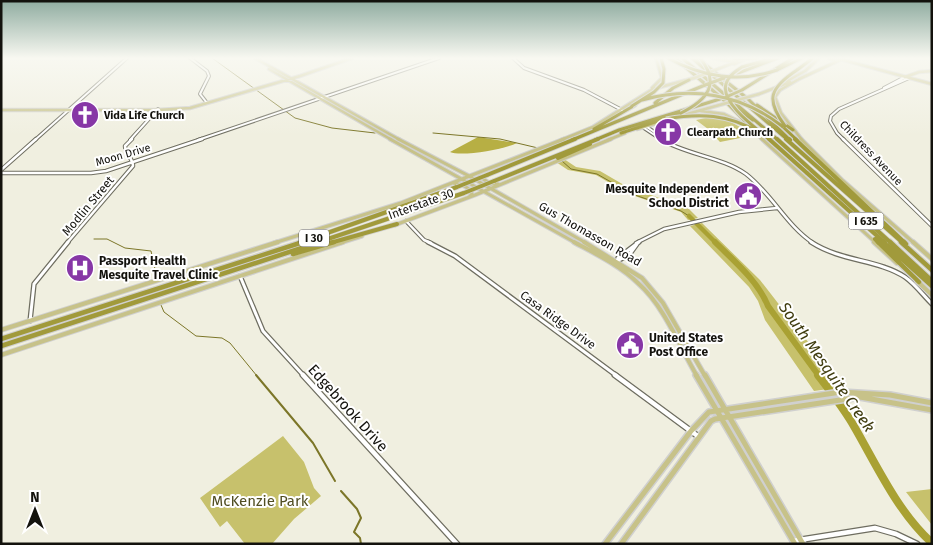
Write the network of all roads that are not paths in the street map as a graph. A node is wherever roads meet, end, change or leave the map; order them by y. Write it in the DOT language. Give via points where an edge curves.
graph roads {
  1 [pos="100,83"];
  2 [pos="206,83"];
  3 [pos="274,83"];
  4 [pos="298,83"];
  5 [pos="366,83"];
  6 [pos="566,83"];
  7 [pos="658,83"];
  8 [pos="663,83"];
  9 [pos="674,83"];
  10 [pos="682,83"];
  11 [pos="703,83"];
  12 [pos="709,83"];
  13 [pos="710,83"];
  14 [pos="712,83"];
  15 [pos="725,83"];
  16 [pos="726,83"];
  17 [pos="728,83"];
  18 [pos="752,83"];
  19 [pos="777,83"];
  20 [pos="786,83"];
  21 [pos="791,83"];
  22 [pos="893,83"];
  23 [pos="782,85"];
  24 [pos="646,92"];
  25 [pos="323,98"];
  26 [pos="748,99"];
  27 [pos="724,102"];
  28 [pos="207,103"];
  29 [pos="632,106"];
  30 [pos="157,109"];
  31 [pos="1,110"];
  32 [pos="71,110"];
  33 [pos="622,110"];
  34 [pos="641,111"];
  35 [pos="691,112"];
  36 [pos="666,118"];
  37 [pos="368,121"];
  38 [pos="364,123"];
  39 [pos="784,126"];
  40 [pos="644,127"];
  41 [pos="765,128"];
  42 [pos="792,130"];
  43 [pos="754,131"];
  44 [pos="780,149"];
  45 [pos="799,150"];
  46 [pos="421,156"];
  47 [pos="437,160"];
  48 [pos="547,160"];
  49 [pos="524,161"];
  50 [pos="134,162"];
  51 [pos="1,171"];
  52 [pos="483,171"];
  53 [pos="449,173"];
  54 [pos="469,176"];
  55 [pos="461,179"];
  56 [pos="449,184"];
  57 [pos="502,184"];
  58 [pos="491,189"];
  59 [pos="482,192"];
  60 [pos="469,197"];
  61 [pos="505,197"];
  62 [pos="778,208"];
  63 [pos="406,220"];
  64 [pos="857,220"];
  65 [pos="397,224"];
  66 [pos="932,225"];
  67 [pos="932,259"];
  68 [pos="617,261"];
  69 [pos="923,262"];
  70 [pos="239,268"];
  71 [pos="932,270"];
  72 [pos="240,276"];
  73 [pos="932,281"];
  74 [pos="919,282"];
  75 [pos="649,284"];
  76 [pos="643,286"];
  77 [pos="932,286"];
  78 [pos="932,295"];
  79 [pos="932,304"];
  80 [pos="663,314"];
  81 [pos="669,314"];
  82 [pos="30,321"];
  83 [pos="1,330"];
  84 [pos="1,337"];
  85 [pos="1,347"];
  86 [pos="1,354"];
  87 [pos="890,395"];
  88 [pos="781,401"];
  89 [pos="893,402"];
  90 [pos="932,403"];
  91 [pos="784,408"];
  92 [pos="725,409"];
  93 [pos="932,410"];
  94 [pos="716,411"];
  95 [pos="729,416"];
  96 [pos="720,418"];
  97 [pos="691,431"];
  98 [pos="699,437"];
  99 [pos="763,476"];
  100 [pos="755,478"];
  101 [pos="794,542"];
  102 [pos="802,542"];
  103 [pos="457,544"];
  104 [pos="605,544"];
  105 [pos="621,544"];
  106 [pos="917,544"];
  1 -- 32 [label="street"];
  2 -- 28 [label="street" via="200,94"];
  3 -- 28 [label="main road"];
  4 -- 25 [label="main road, Gus Thomasson Road"];
  5 -- 25 [label="street, Moon Drive"];
  6 -- 33 [label="street"];
  7 -- 24 [label="main road"];
  8 -- 29 [label="highway, bridge"];
  9 -- 24 [label="main road, Interstate 30"];
  10 -- 34 [label="highway"];
  11 -- 27 [label="highway"];
  12 -- 34 [label="highway, I 30, bridge"];
  13 -- 36 [label="highway, bridge" via="706,96 696,106"];
  14 -- 41 [label="highway, I 635"];
  15 -- 45 [label="highway, I 635"];
  16 -- 44 [label="highway, bridge" via="729,101"];
  17 -- 26 [label="highway"];
  18 -- 48 [label="highway, I 30, bridge" via="720,99 641,122"];
  19 -- 39 [label="highway, bridge" via="772,94 773,108"];
  20 -- 23 [label="main road, Interstate 30"];
  21 -- 42 [label="main road" via="775,96 776,104"];
  22 -- 66 [label="street, Childress Avenue" via="839,109 830,121 837,133"];
  23 -- 27 [label="main road, Interstate 30, bridge"];
  24 -- 33 [label="main road, Interstate 30"];
  25 -- 37 [label="main road, Gus Thomasson Road"];
  25 -- 38 [label="main road, Gus Thomasson Road"];
  25 -- 50 [label="street, Moon Drive"];
  26 -- 42 [label="highway"];
  26 -- 45 [label="highway"];
  27 -- 35 [label="main road, Interstate 30"];
  27 -- 41 [label="highway"];
  27 -- 43 [label="highway"];
  28 -- 30 [label="main road" via="190,108"];
  29 -- 39 [label="highway, bridge" via="659,95 717,96 758,110"];
  29 -- 49 [label="highway" via="593,130"];
  30 -- 32 [label="main road"];
  30 -- 50 [label="street" via="125,146"];
  31 -- 32 [label="main road"];
  32 -- 51 [label="street"];
  33 -- 52 [label="main road, Interstate 30" via="587,130"];
  34 -- 49 [label="highway, I 30"];
  35 -- 40 [label="main road, Interstate 30"];
  35 -- 43 [label="main road" via="724,114"];
  36 -- 40 [label="highway"];
  36 -- 44 [label="highway, bridge" via="694,114 722,116 745,125"];
  37 -- 38 [label="main road"];
  37 -- 47 [label="main road, Gus Thomasson Road"];
  38 -- 46 [label="main road, Gus Thomasson Road"];
  39 -- 69 [label="highway"];
  40 -- 48 [label="highway"];
  40 -- 57 [label="main road, Interstate 30"];
  40 -- 62 [label="street" via="684,151 738,169 752,179"];
  41 -- 73 [label="highway, I 635"];
  42 -- 67 [label="main road"];
  43 -- 74 [label="main road"];
  44 -- 64 [label="highway, bridge"];
  45 -- 69 [label="highway, I 635"];
  46 -- 47 [label="main road"];
  46 -- 53 [label="main road, Gus Thomasson Road"];
  47 -- 54 [label="main road, Gus Thomasson Road"];
  48 -- 70 [label="highway, I 30, bridge" via="464,193"];
  49 -- 84 [label="highway, I 30, bridge" via="317,237"];
  50 -- 51 [label="street, Moon Drive" via="97,172"];
  50 -- 82 [label="street, Modlin Street" via="36,280"];
  52 -- 54 [label="main road, Interstate 30"];
  52 -- 57 [label="main road" via="480,177"];
  53 -- 55 [label="main road, Gus Thomasson Road"];
  53 -- 56 [label="main road" via="453,180"];
  54 -- 55 [label="main road, Interstate 30"];
  54 -- 58 [label="main road, Gus Thomasson Road"];
  55 -- 56 [label="main road, Interstate 30"];
  55 -- 59 [label="main road, Gus Thomasson Road"];
  56 -- 60 [label="main road" via="460,184 471,191"];
  56 -- 82 [label="main road, Interstate 30" via="381,210"];
  57 -- 58 [label="main road, Interstate 30"];
  57 -- 61 [label="main road" via="499,190"];
  58 -- 59 [label="main road, Interstate 30"];
  58 -- 61 [label="main road, Gus Thomasson Road"];
  59 -- 60 [label="main road, Interstate 30"];
  59 -- 76 [label="main road, Gus Thomasson Road" via="614,264"];
  60 -- 63 [label="main road, Interstate 30"];
  61 -- 68 [label="main road, Gus Thomasson Road"];
  62 -- 68 [label="street" via="747,211 664,229 637,244 623,260"];
  62 -- 79 [label="street" via="818,247 842,258 894,271 912,283"];
  63 -- 65 [label="main road, Interstate 30"];
  63 -- 97 [label="street, Casa Ridge Drive" via="424,240 455,256"];
  64 -- 74 [label="highway"];
  64 -- 77 [label="highway"];
  65 -- 70 [label="highway"];
  65 -- 72 [label="main road, Interstate 30"];
  68 -- 75 [label="main road, Gus Thomasson Road"];
  69 -- 71 [label="highway, I 635"];
  70 -- 85 [label="highway, I 30"];
  72 -- 86 [label="main road, Interstate 30"];
  72 -- 103 [label="street, Edgebrook Drive" via="263,331"];
  74 -- 78 [label="main road"];
  75 -- 76 [label="main road"];
  75 -- 81 [label="main road, Gus Thomasson Road"];
  76 -- 80 [label="main road, Gus Thomasson Road"];
  80 -- 81 [label="main road"];
  80 -- 94 [label="main road, Gus Thomasson Road"];
  81 -- 92 [label="main road, Gus Thomasson Road"];
  82 -- 83 [label="main road, Interstate 30"];
  87 -- 88 [label="main road" via="841,392"];
  87 -- 89 [label="main road"];
  87 -- 90 [label="main road"];
  88 -- 91 [label="main road"];
  88 -- 92 [label="main road"];
  89 -- 91 [label="main road" via="860,397"];
  89 -- 93 [label="main road"];
  91 -- 95 [label="main road"];
  92 -- 94 [label="main road"];
  92 -- 95 [label="main road, Gus Thomasson Road"];
  94 -- 96 [label="main road, Gus Thomasson Road"];
  94 -- 97 [label="main road" via="705,414"];
  95 -- 96 [label="main road"];
  95 -- 99 [label="main road, Gus Thomasson Road"];
  96 -- 98 [label="main road" via="711,421"];
  96 -- 100 [label="main road, Gus Thomasson Road"];
  97 -- 98 [label="street, Casa Ridge Drive"];
  97 -- 104 [label="main road"];
  98 -- 105 [label="main road"];
  99 -- 100 [label="main road"];
  99 -- 102 [label="main road, Gus Thomasson Road"];
  100 -- 101 [label="main road, Gus Thomasson Road"];
  101 -- 102 [label="street"];
  102 -- 106 [label="street" via="875,528"];
}
